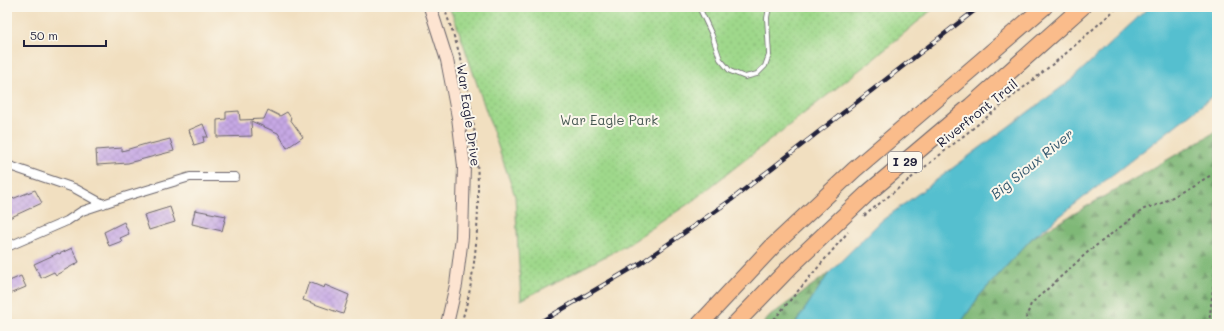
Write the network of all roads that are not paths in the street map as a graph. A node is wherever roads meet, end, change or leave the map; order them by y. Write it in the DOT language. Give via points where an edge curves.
graph roads {
  1 [pos="430,7"];
  2 [pos="699,7"];
  3 [pos="769,7"];
  4 [pos="1044,7"];
  5 [pos="1082,7"];
  6 [pos="7,165"];
  7 [pos="235,177"];
  8 [pos="103,204"];
  9 [pos="7,247"];
  10 [pos="448,321"];
  11 [pos="700,324"];
  12 [pos="736,324"];
  1 -- 10 [label="main road, War Eagle Drive" via="447,60 464,166 462,237"];
  2 -- 3 [label="lane" via="720,58 730,71 744,77 757,74 766,66"];
  4 -- 11 [label="highway, I 29" via="854,170 773,246"];
  5 -- 12 [label="highway, I 29" via="868,193 791,266"];
  6 -- 8 [label="street" via="74,188"];
  7 -- 8 [label="street" via="190,177"];
  8 -- 9 [label="street" via="82,210 67,221"];
}
